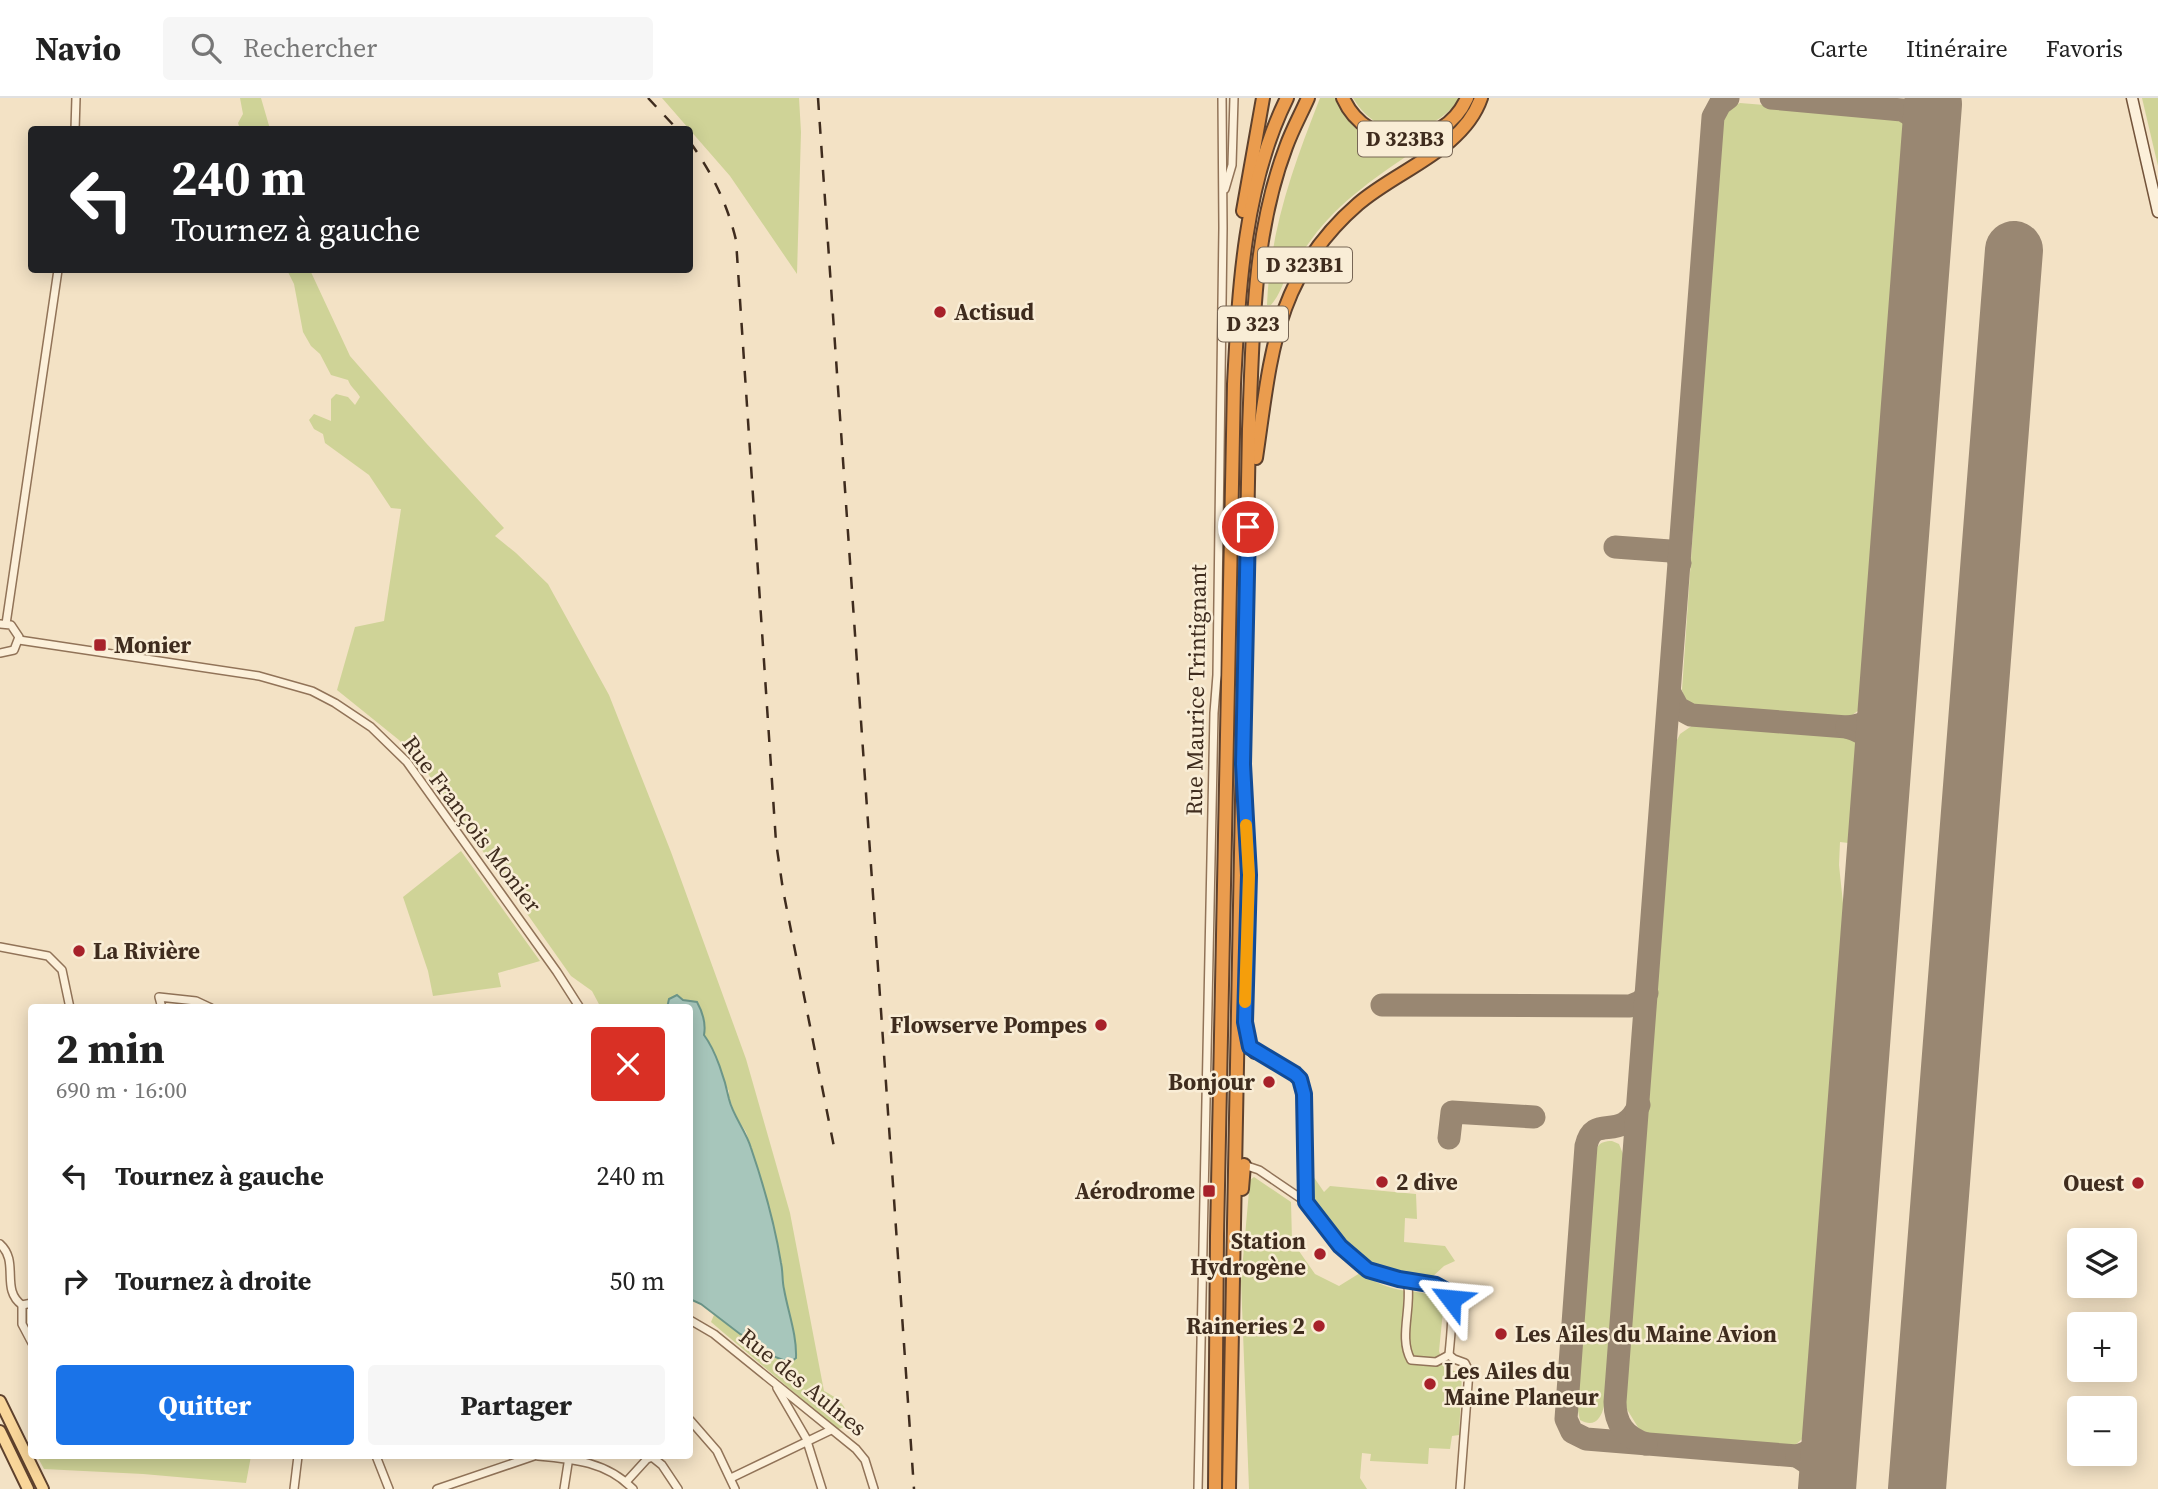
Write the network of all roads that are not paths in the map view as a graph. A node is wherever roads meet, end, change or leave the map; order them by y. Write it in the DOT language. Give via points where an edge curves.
graph roads {
  1 [pos="76,98"];
  2 [pos="1222,98"];
  3 [pos="1234,98"];
  4 [pos="1263,98"];
  5 [pos="1287,98"];
  6 [pos="1308,98"];
  7 [pos="1343,98"];
  8 [pos="1467,98"];
  9 [pos="1481,98"];
  10 [pos="2132,98"];
  11 [pos="75,126"];
  12 [pos="2158,212"];
  13 [pos="1223,228"];
  14 [pos="58,273"];
  15 [pos="1234,384"];
  16 [pos="1249,503"];
  17 [pos="3,624"];
  18 [pos="19,640"];
  19 [pos="0,655"];
  20 [pos="1243,764"];
  21 [pos="0,947"];
  22 [pos="69,1004"];
  23 [pos="161,1004"];
  24 [pos="202,1004"];
  25 [pos="578,1004"];
  26 [pos="1255,1052"];
  27 [pos="1244,1165"];
  28 [pos="1306,1202"];
  29 [pos="0,1244"];
  30 [pos="1233,1276"];
  31 [pos="1399,1279"];
  32 [pos="28,1304"];
  33 [pos="22,1305"];
  34 [pos="693,1322"];
  35 [pos="28,1335"];
  36 [pos="1449,1355"];
  37 [pos="773,1382"];
  38 [pos="0,1401"];
  39 [pos="693,1423"];
  40 [pos="831,1430"];
  41 [pos="0,1431"];
  42 [pos="806,1441"];
  43 [pos="28,1458"];
  44 [pos="28,1459"];
  45 [pos="298,1459"];
  46 [pos="377,1459"];
  47 [pos="527,1459"];
  48 [pos="569,1459"];
  49 [pos="577,1459"];
  50 [pos="647,1459"];
  51 [pos="654,1459"];
  52 [pos="731,1478"];
  53 [pos="626,1482"];
  54 [pos="28,1489"];
  55 [pos="43,1489"];
  56 [pos="294,1489"];
  57 [pos="389,1489"];
  58 [pos="437,1489"];
  59 [pos="564,1489"];
  60 [pos="633,1489"];
  61 [pos="678,1489"];
  62 [pos="735,1489"];
  63 [pos="822,1489"];
  64 [pos="874,1489"];
  65 [pos="1198,1489"];
  66 [pos="1215,1489"];
  67 [pos="1229,1489"];
  68 [pos="1460,1489"];
  1 -- 11 [label="street"];
  2 -- 13 [label="street, Rue Maurice Trintignant"];
  3 -- 13 [label="street, Rue Maurice Trintignant" via="1232,165 1225,188"];
  4 -- 15 [label="highway" via="1236,268 1231,335"];
  5 -- 15 [label="highway, D 323" via="1260,173 1244,258"];
  6 -- 16 [label="highway, D 323" via="1286,148 1261,246 1254,303"];
  7 -- 8 [label="highway, D 323B3" via="1366,127 1388,138 1404,139 1440,129 1459,113"];
  9 -- 16 [label="highway, D 323B1" via="1470,120 1453,138 1359,202 1308,258 1290,293 1273,345"];
  10 -- 12 [label="street"];
  13 -- 65 [label="street, Rue Maurice Trintignant"];
  14 -- 17 [label="street"];
  15 -- 66 [label="highway, D 323"];
  16 -- 20 [label="highway, D 323"];
  17 -- 18 [label="street" via="15,628"];
  18 -- 19 [label="street" via="14,650"];
  18 -- 25 [label="street, Rue François Monier" via="259,676 312,691 354,714 407,762"];
  20 -- 26 [label="highway" via="1249,875 1245,1030"];
  20 -- 30 [label="highway, D 323"];
  21 -- 22 [label="street" via="48,956 62,970"];
  23 -- 24 [label="street" via="159,997"];
  26 -- 28 [label="street" via="1295,1074 1303,1086"];
  27 -- 28 [label="street"];
  27 -- 30 [label="highway"];
  28 -- 31 [label="street" via="1340,1246 1368,1270"];
  29 -- 33 [label="street" via="7,1252 9,1292"];
  30 -- 67 [label="highway, D 323"];
  31 -- 36 [label="street" via="1436,1285 1451,1299"];
  31 -- 36 [label="street" via="1408,1286 1406,1345 1411,1360 1436,1362"];
  32 -- 33 [label="street"];
  33 -- 35 [label="street" via="22,1324"];
  34 -- 37 [label="street, Rue des Aulnes"];
  36 -- 68 [label="street" via="1465,1363 1469,1371"];
  37 -- 40 [label="street, Rue des Aulnes"];
  37 -- 42 [label="street"];
  38 -- 43 [label="main road"];
  39 -- 52 [label="street" via="717,1451"];
  40 -- 42 [label="street"];
  40 -- 64 [label="street, Rue des Aulnes" via="863,1456"];
  41 -- 54 [label="main road"];
  42 -- 52 [label="street"];
  42 -- 63 [label="street"];
  44 -- 55 [label="main road"];
  45 -- 56 [label="street"];
  46 -- 57 [label="street"];
  47 -- 58 [label="street"];
  48 -- 59 [label="street"];
  49 -- 53 [label="street" via="603,1466"];
  50 -- 53 [label="street"];
  51 -- 61 [label="street"];
  52 -- 62 [label="street"];
  53 -- 60 [label="street"];
}
